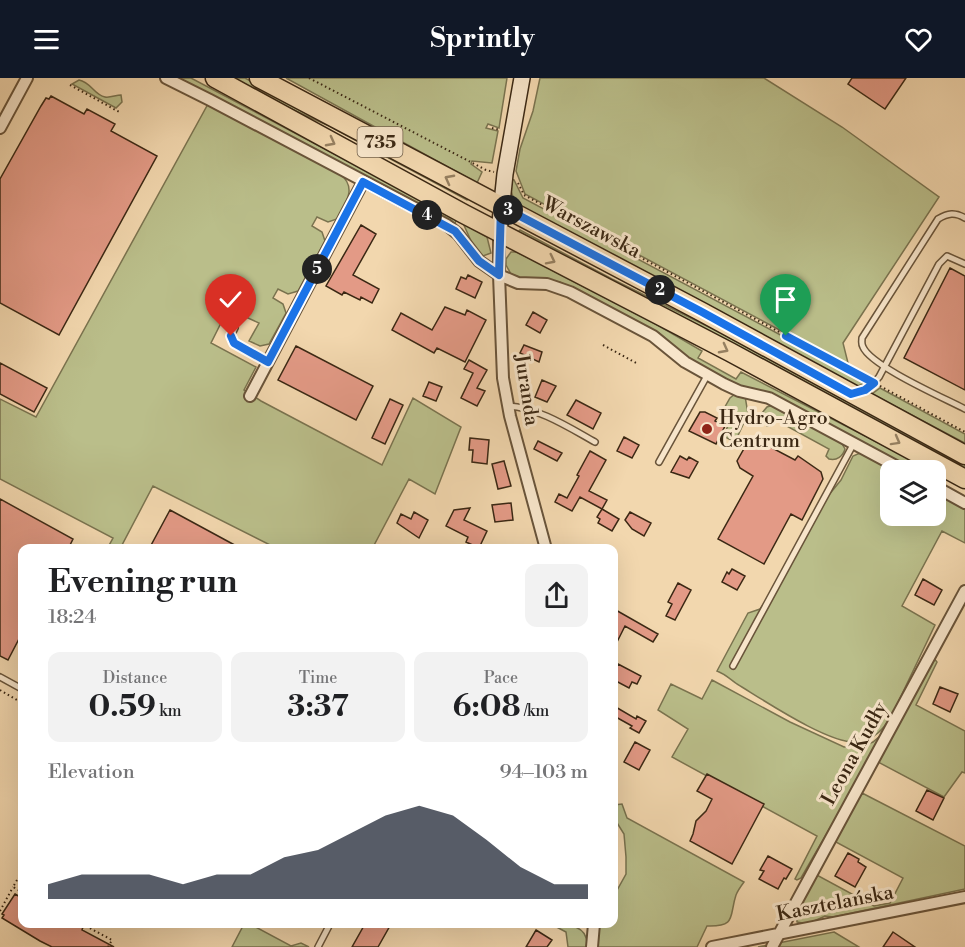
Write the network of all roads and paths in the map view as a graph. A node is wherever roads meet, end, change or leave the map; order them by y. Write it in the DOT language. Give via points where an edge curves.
graph roads {
  1 [pos="27,78"];
  2 [pos="166,78"];
  3 [pos="215,78"];
  4 [pos="259,78"];
  5 [pos="274,78"];
  6 [pos="309,78"];
  7 [pos="522,78"];
  8 [pos="70,85"];
  9 [pos="298,99"];
  10 [pos="121,113"];
  11 [pos="0,128"];
  12 [pos="492,128"];
  13 [pos="500,130"];
  14 [pos="486,170"];
  15 [pos="500,173"];
  16 [pos="514,176"];
  17 [pos="483,177"];
  18 [pos="363,182"];
  19 [pos="501,206"];
  20 [pos="965,218"];
  21 [pos="499,232"];
  22 [pos="965,264"];
  23 [pos="499,275"];
  24 [pos="235,327"];
  25 [pos="603,345"];
  26 [pos="268,362"];
  27 [pos="638,364"];
  28 [pos="884,367"];
  29 [pos="708,375"];
  30 [pos="874,383"];
  31 [pos="851,394"];
  32 [pos="250,396"];
  33 [pos="508,406"];
  34 [pos="965,409"];
  35 [pos="965,432"];
  36 [pos="595,442"];
  37 [pos="854,443"];
  38 [pos="965,455"];
  39 [pos="885,460"];
  40 [pos="659,462"];
  41 [pos="965,479"];
  42 [pos="946,492"];
  43 [pos="965,502"];
  44 [pos="545,544"];
  45 [pos="965,591"];
  46 [pos="733,666"];
  47 [pos="0,677"];
  48 [pos="18,687"];
  49 [pos="0,690"];
  50 [pos="18,701"];
  51 [pos="17,880"];
  52 [pos="13,887"];
  53 [pos="18,890"];
  54 [pos="965,897"];
  55 [pos="0,911"];
  56 [pos="90,928"];
  57 [pos="328,928"];
  58 [pos="594,928"];
  59 [pos="779,934"];
  60 [pos="108,947"];
  61 [pos="318,947"];
  62 [pos="592,947"];
  63 [pos="712,947"];
  64 [pos="772,947"];
  1 -- 11 [label="street"];
  2 -- 18 [label="street"];
  3 -- 21 [label="main road, 735, one-way"];
  4 -- 9 [label="main road, Warszawska / 735"];
  5 -- 9 [label="lane"];
  6 -- 14 [label="path"];
  7 -- 19 [label="street"];
  8 -- 10 [label="path"];
  19 -- 9 [label="main road, Warszawska / 735, one-way"];
  12 -- 13 [label="path"];
  14 -- 15 [label="path"];
  14 -- 17 [label="path"];
  16 -- 30 [label="path" via="524,195"];
  18 -- 23 [label="street" via="455,231 479,261"];
  18 -- 26 [label="street"];
  19 -- 21 [label="street"];
  19 -- 31 [label="main road, Warszawska / 735"];
  20 -- 28 [label="lane" via="951,213 938,219 862,338 863,349"];
  21 -- 23 [label="street, Juranda"];
  21 -- 41 [label="main road, 735, one-way"];
  22 -- 28 [label="lane" via="947,256 939,264"];
  23 -- 29 [label="street" via="518,283 547,284 570,292 654,336"];
  23 -- 33 [label="street, Juranda" via="503,378"];
  24 -- 26 [label="lane" via="231,336 234,343"];
  25 -- 27 [label="path"];
  26 -- 32 [label="street"];
  28 -- 30 [label="lane"];
  28 -- 34 [label="lane"];
  29 -- 37 [label="street" via="732,388 769,398"];
  29 -- 40 [label="lane"];
  30 -- 31 [label="lane"];
  30 -- 35 [label="path"];
  31 -- 38 [label="main road, Warszawska / 735"];
  33 -- 36 [label="lane" via="539,414"];
  33 -- 44 [label="street, Juranda"];
  37 -- 39 [label="street"];
  37 -- 46 [label="lane"];
  42 -- 43 [label="street"];
  45 -- 59 [label="street, Leona Kudły"];
  47 -- 48 [label="lane"];
  49 -- 50 [label="path"];
  51 -- 52 [label="path"];
  52 -- 53 [label="path"];
  52 -- 55 [label="path"];
  54 -- 59 [label="street, Kasztelańska"];
  56 -- 60 [label="path" via="112,940"];
  57 -- 61 [label="lane"];
  58 -- 62 [label="street"];
  59 -- 63 [label="street, Kasztelańska"];
  59 -- 64 [label="street, Leona Kudły"];
}
